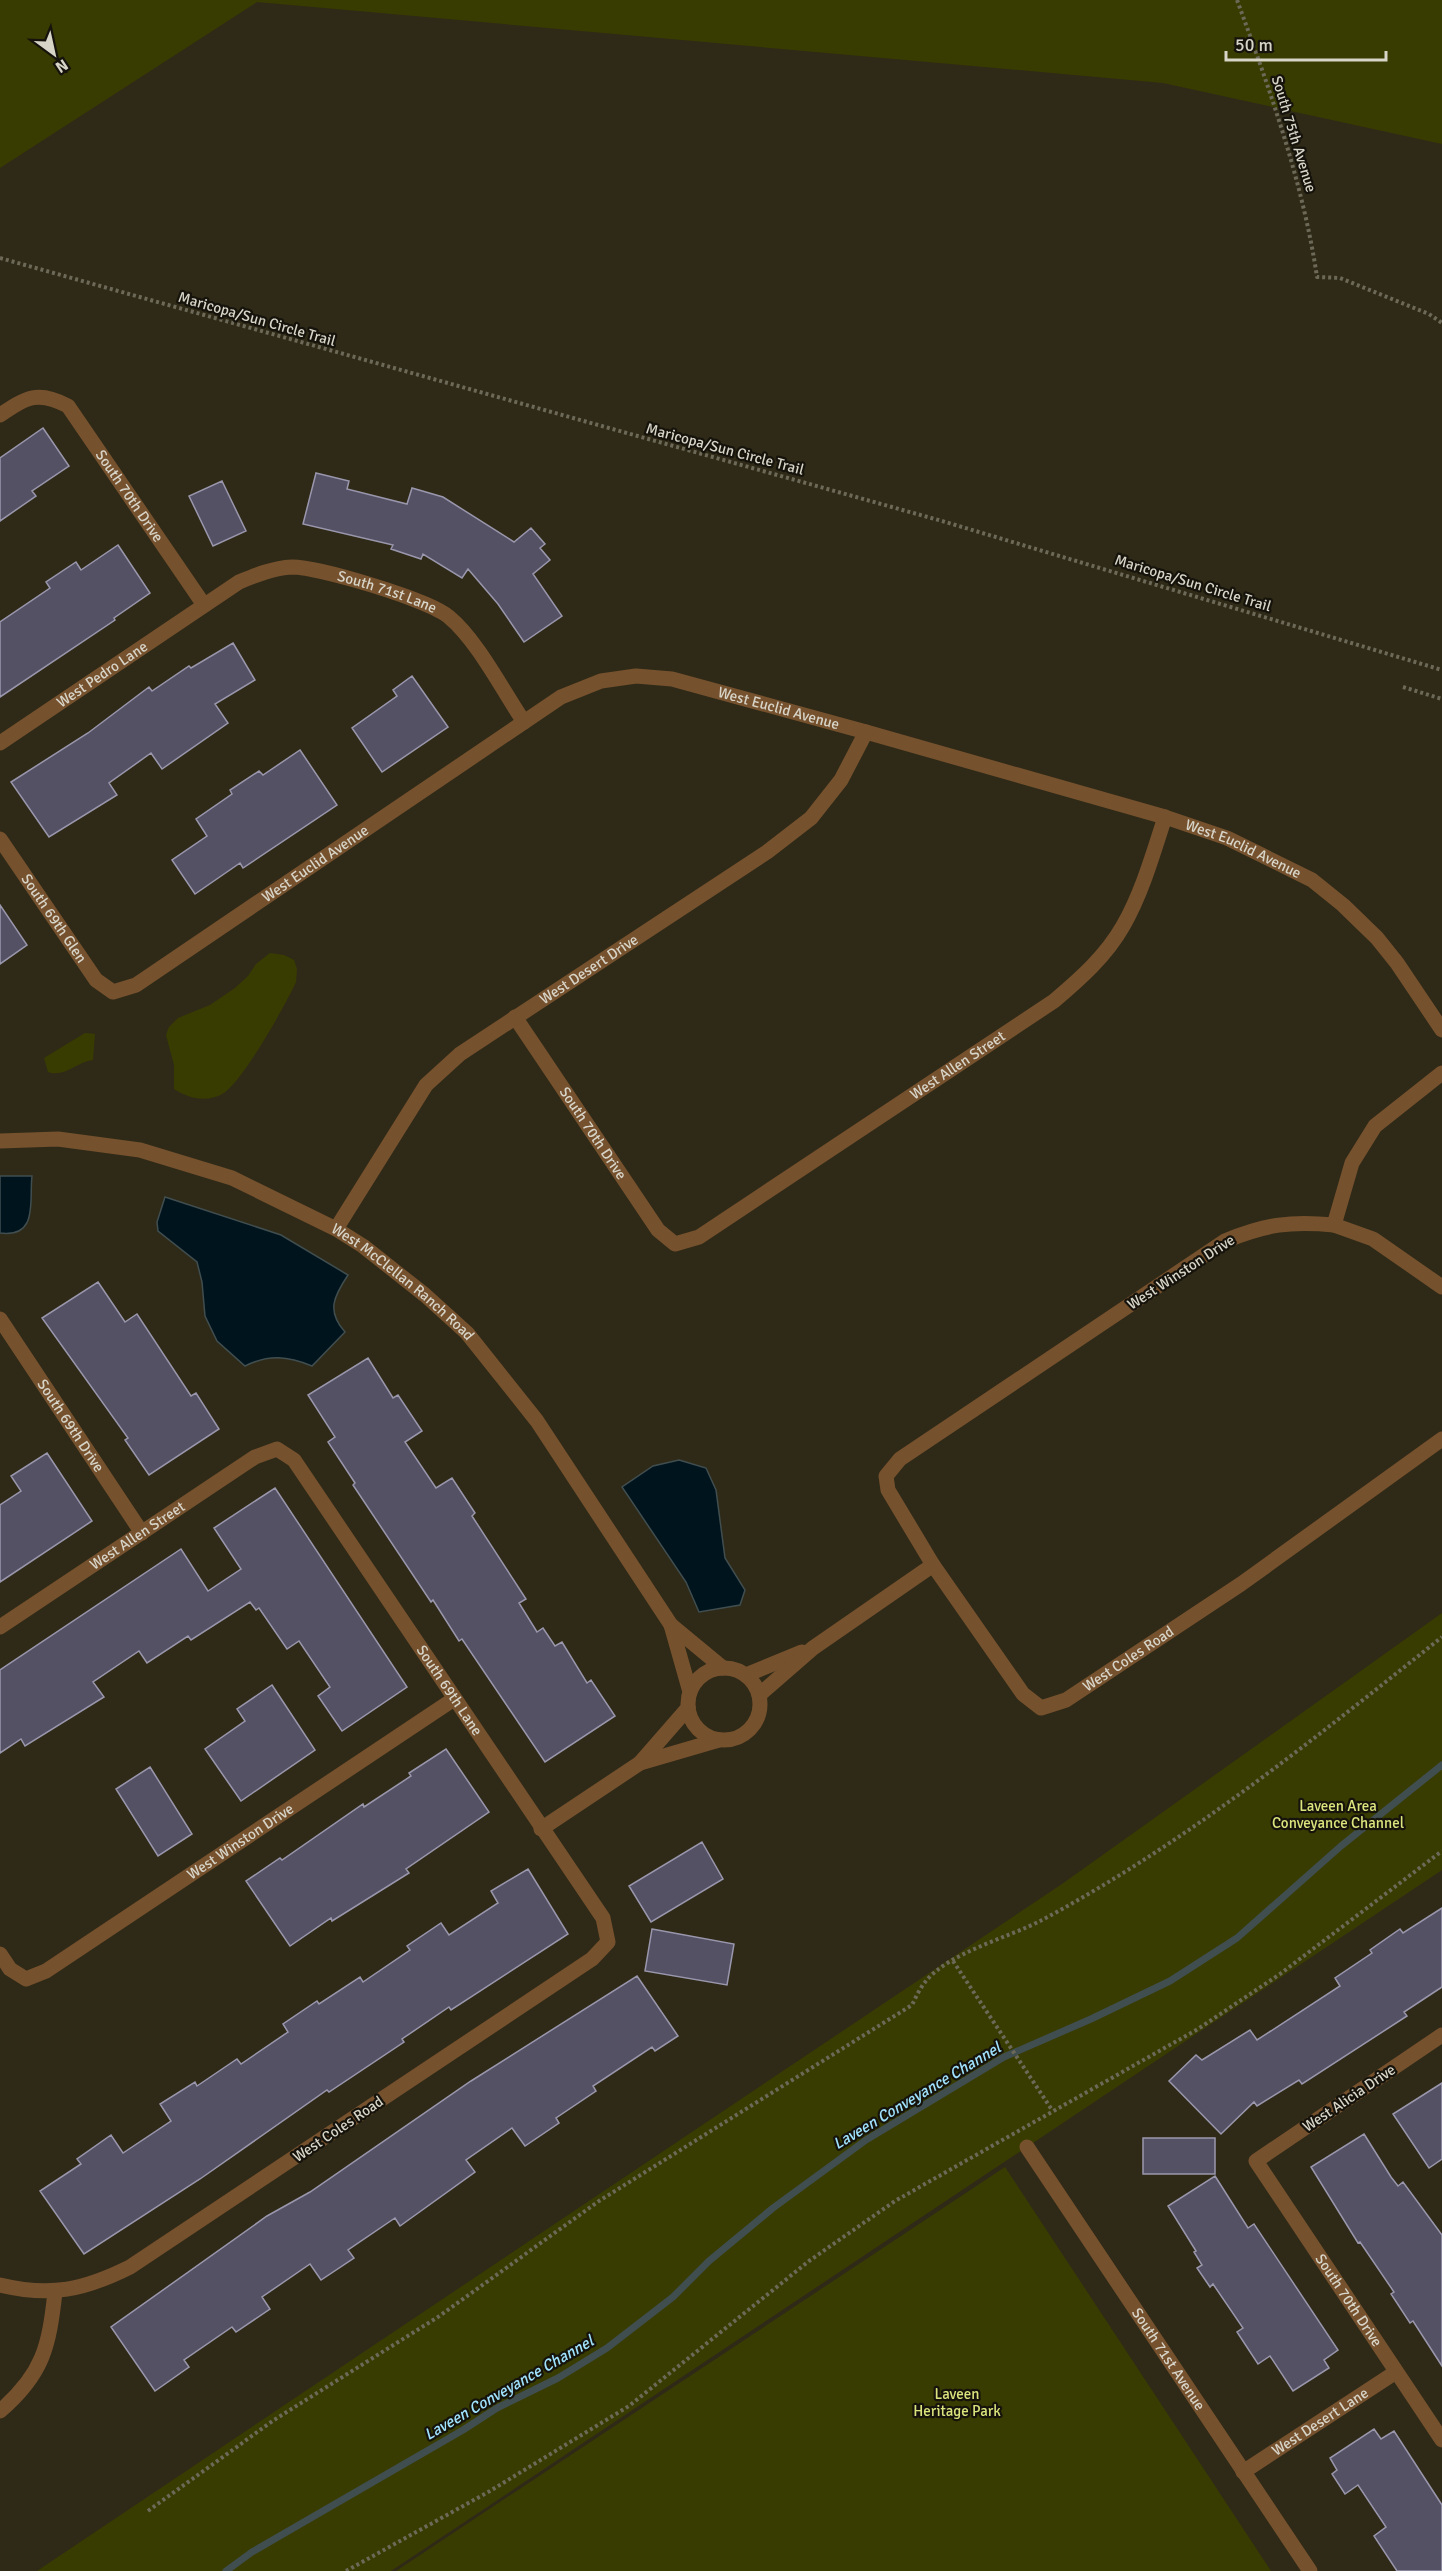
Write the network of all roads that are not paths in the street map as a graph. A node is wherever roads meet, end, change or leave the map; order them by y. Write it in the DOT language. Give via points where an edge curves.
graph roads {
  1 [pos="0,415"];
  2 [pos="204,605"];
  3 [pos="524,722"];
  4 [pos="866,732"];
  5 [pos="0,743"];
  6 [pos="1165,818"];
  7 [pos="0,839"];
  8 [pos="113,992"];
  9 [pos="515,1017"];
  10 [pos="1442,1030"];
  11 [pos="1442,1073"];
  12 [pos="0,1141"];
  13 [pos="1334,1225"];
  14 [pos="336,1228"];
  15 [pos="675,1244"];
  16 [pos="1442,1287"];
  17 [pos="0,1319"];
  18 [pos="1442,1439"];
  19 [pos="277,1449"];
  20 [pos="886,1476"];
  21 [pos="142,1533"];
  22 [pos="933,1565"];
  23 [pos="671,1625"];
  24 [pos="0,1627"];
  25 [pos="813,1648"];
  26 [pos="723,1668"];
  27 [pos="746,1675"];
  28 [pos="690,1692"];
  29 [pos="759,1695"];
  30 [pos="454,1699"];
  31 [pos="688,1708"];
  32 [pos="718,1740"];
  33 [pos="640,1763"];
  34 [pos="541,1828"];
  35 [pos="608,1942"];
  36 [pos="0,1954"];
  37 [pos="1442,2035"];
  38 [pos="1027,2147"];
  39 [pos="1256,2160"];
  40 [pos="0,2285"];
  41 [pos="55,2292"];
  42 [pos="1396,2372"];
  43 [pos="0,2411"];
  44 [pos="1442,2440"];
  45 [pos="1243,2472"];
  46 [pos="1310,2571"];
  1 -- 2 [label="street, South 70th Drive" via="24,399 48,395 68,406"];
  2 -- 3 [label="street, South 71st Lane" via="239,582 293,567 424,602 448,616 464,633"];
  2 -- 5 [label="street, West Pedro Lane"];
  3 -- 4 [label="street, West Euclid Avenue" via="561,697 601,681 636,676 672,679"];
  3 -- 8 [label="street, West Euclid Avenue" via="136,985"];
  4 -- 6 [label="street, West Euclid Avenue"];
  4 -- 9 [label="street, West Desert Drive" via="841,780 811,818 767,852"];
  6 -- 10 [label="street, West Euclid Avenue" via="1227,838 1312,880 1377,938"];
  6 -- 15 [label="street, West Allen Street" via="1123,927 1089,971 1054,1001 699,1237"];
  7 -- 8 [label="street, South 69th Glen" via="96,980"];
  9 -- 14 [label="street, West Desert Drive" via="460,1054 426,1086"];
  9 -- 15 [label="street, South 70th Drive" via="658,1230"];
  11 -- 13 [label="street" via="1375,1126 1352,1163"];
  12 -- 14 [label="street, West McClellan Ranch Road" via="58,1139 140,1150 232,1178"];
  13 -- 16 [label="street, West Winston Drive" via="1373,1239"];
  13 -- 20 [label="street, West Winston Drive" via="1296,1222 1259,1227 1226,1241 900,1459"];
  14 -- 23 [label="street, West McClellan Ranch Road" via="425,1295 467,1333 507,1380"];
  17 -- 21 [label="street, South 69th Drive"];
  18 -- 22 [label="street, West Coles Road" via="1241,1584 1066,1700 1041,1708 1023,1694"];
  19 -- 21 [label="street, West Allen Street" via="255,1457"];
  19 -- 30 [label="street, South 69th Lane" via="294,1460"];
  20 -- 22 [label="street, West Coles Road" via="888,1490"];
  21 -- 24 [label="street, West Allen Street"];
  22 -- 25 [label="street"];
  23 -- 26 [label="street"];
  23 -- 28 [label="street"];
  25 -- 27 [label="street"];
  25 -- 29 [label="street"];
  26 -- 27 [label="street"];
  26 -- 28 [label="street" via="701,1676"];
  27 -- 29 [label="street"];
  28 -- 31 [label="street"];
  29 -- 32 [label="street" via="758,1718 751,1728 742,1736"];
  30 -- 34 [label="street, South 69th Lane"];
  30 -- 36 [label="street, West Winston Drive" via="46,1971 26,1979 10,1968"];
  31 -- 32 [label="street" via="697,1729"];
  31 -- 33 [label="street"];
  32 -- 33 [label="street"];
  33 -- 34 [label="street"];
  34 -- 35 [label="street, South 69th Lane" via="603,1918"];
  35 -- 41 [label="street, West Coles Road" via="592,1959 130,2267 94,2284"];
  37 -- 39 [label="street, West Alicia Drive"];
  38 -- 45 [label="street, South 71st Avenue"];
  39 -- 42 [label="street, South 70th Drive"];
  40 -- 41 [label="street, West Coles Road"];
  41 -- 43 [label="street" via="51,2330 42,2360 23,2391"];
  42 -- 44 [label="street, South 70th Drive"];
  42 -- 45 [label="street, West Desert Lane"];
  45 -- 46 [label="street, South 71st Avenue"];
}
